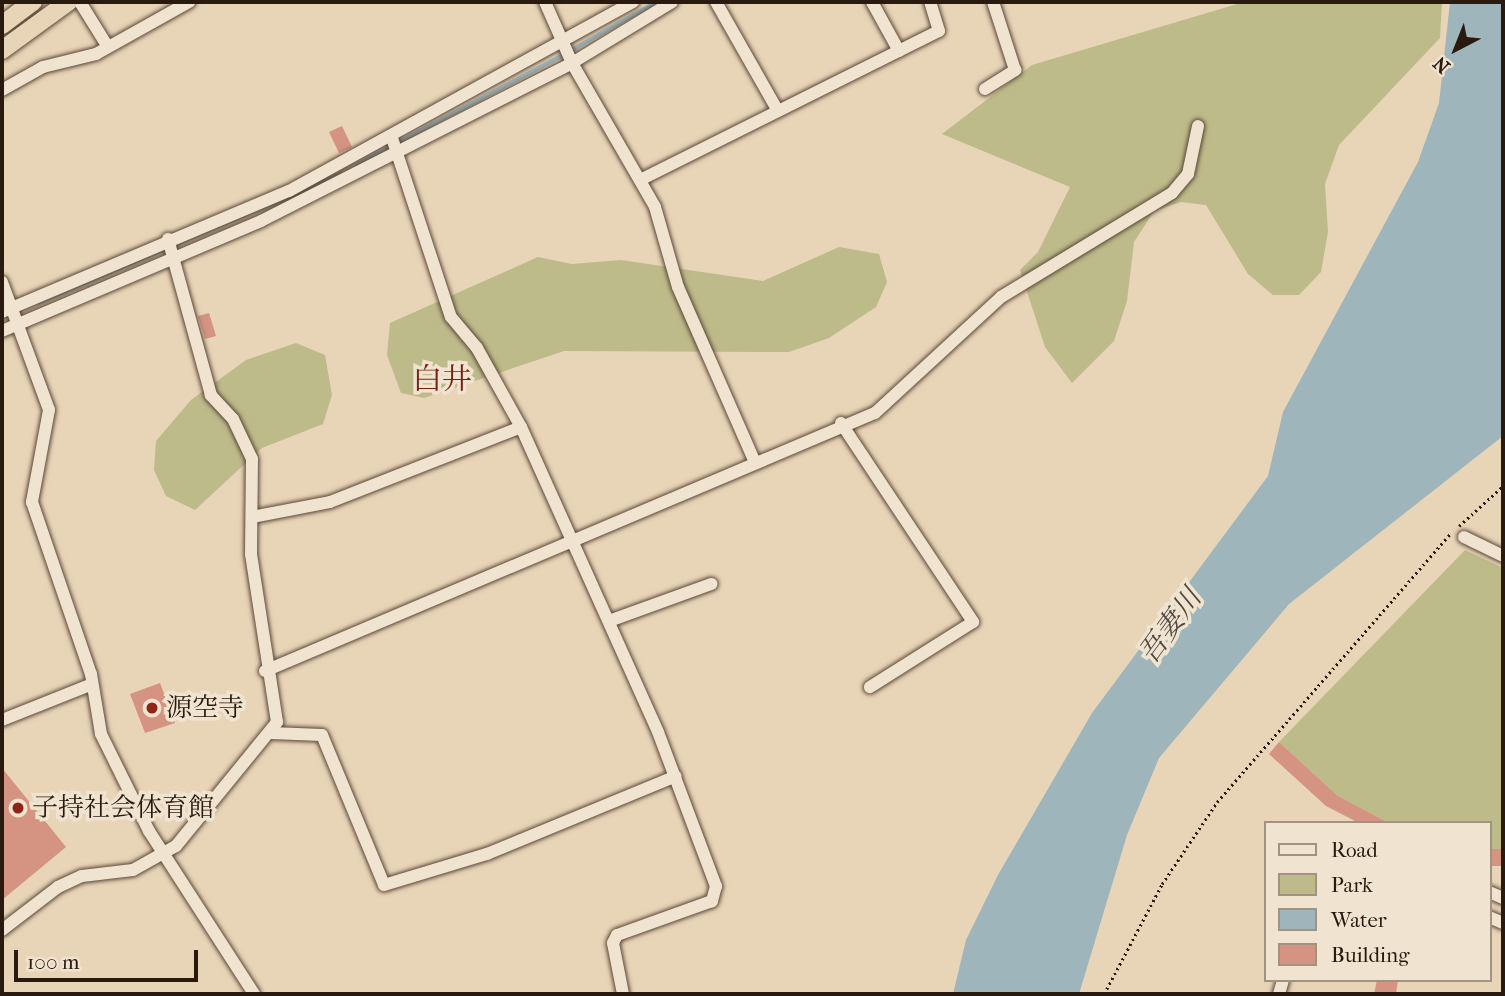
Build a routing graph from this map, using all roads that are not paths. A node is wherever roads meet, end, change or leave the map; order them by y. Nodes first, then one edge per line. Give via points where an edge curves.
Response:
1 (33, 2) edge
2 (68, 2) edge
3 (80, 2) edge
4 (189, 2) edge
5 (545, 2) edge
6 (633, 2) edge
7 (672, 2) edge
8 (716, 2) edge
9 (872, 2) edge
10 (930, 2) edge
11 (993, 2) edge
12 (2, 25) edge
13 (106, 44) junction
14 (2, 50) edge
15 (899, 51) junction
16 (568, 53) junction
17 (985, 89) dead end
18 (2, 90) edge
19 (778, 111) junction
20 (1198, 127) dead end
21 (396, 145) junction
22 (640, 180) junction
23 (171, 249) junction
24 (2, 282) edge
25 (13, 313) edge
26 (2, 331) edge
27 (841, 423) junction
28 (521, 427) junction
29 (755, 462) junction
30 (252, 517) junction
31 (1464, 537) dead end
32 (574, 542) junction
33 (1503, 556) edge
34 (711, 584) dead end
35 (609, 621) junction
36 (265, 671) junction
37 (90, 685) junction
38 (870, 687) dead end
39 (2, 720) edge
40 (271, 733) junction
41 (676, 776) junction
42 (165, 852) junction
43 (2, 930) edge
44 (254, 994) edge
45 (623, 994) edge

1 - 12 highway
2 - 14 highway
3 - 13 street
4 - 13 street
5 - 16 street
6 - 16 street
7 - 16 street
8 - 19 street
9 - 15 street
10 - 15 street via 939,31
11 - 17 street via 1015,70
13 - 18 street via 96,54 43,67
15 - 19 street
16 - 21 street
16 - 21 street
16 - 22 street
19 - 22 street
20 - 27 street via 1188,174 1172,193 1001,297 895,399
21 - 23 street
21 - 23 street
21 - 28 street via 451,317 477,348
22 - 29 street via 663,228 678,287
23 - 25 street
23 - 25 street
23 - 30 street via 211,395 233,419 252,459
24 - 25 street
25 - 26 street
25 - 37 street via 49,410 32,502
27 - 29 street
27 - 38 street via 973,622
28 - 30 street via 330,502
28 - 32 street
29 - 32 street
30 - 36 street
31 - 33 street
32 - 35 street
32 - 36 street
34 - 35 street
35 - 41 street
36 - 40 street via 277,722
37 - 39 street
37 - 42 street via 117,774
40 - 41 street via 322,735 384,885 487,854
40 - 42 street
41 - 45 street via 716,886 712,901 617,935 613,943
42 - 43 street via 133,870 82,876 58,887
42 - 44 street

